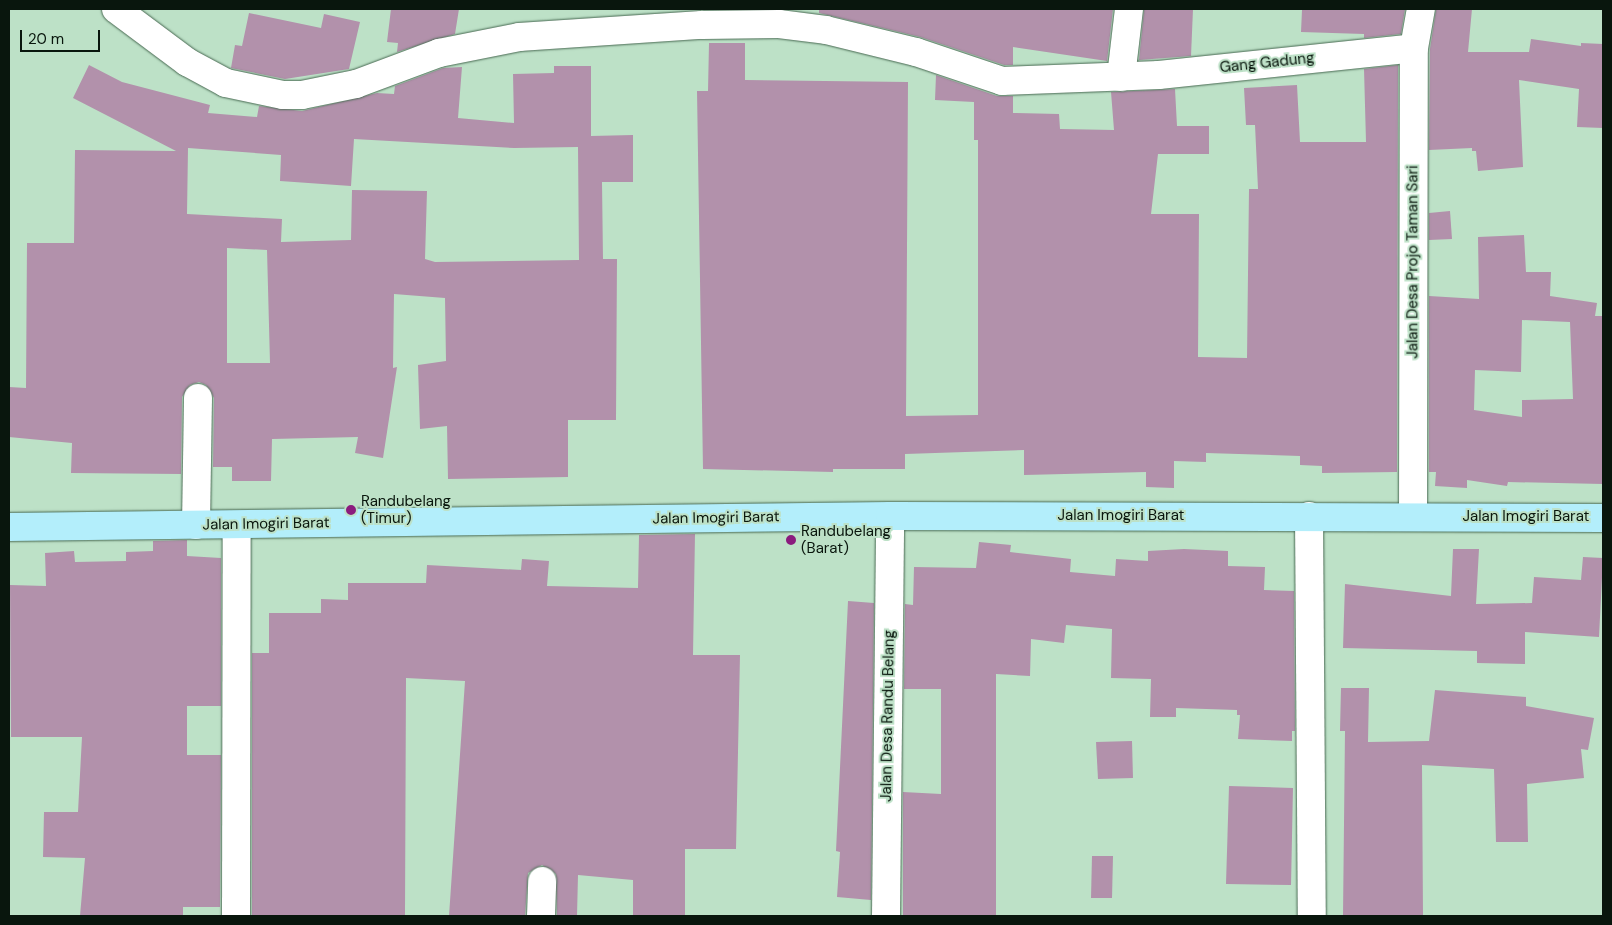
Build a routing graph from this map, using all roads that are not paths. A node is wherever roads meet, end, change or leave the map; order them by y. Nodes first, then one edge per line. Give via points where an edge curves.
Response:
1 (116, 9) edge
2 (1129, 9) edge
3 (1421, 9) edge
4 (1414, 48) junction
5 (1122, 69) junction
6 (198, 398) dead end
7 (890, 516) junction
8 (1310, 516) junction
9 (1413, 516) junction
10 (1603, 518) edge
11 (196, 525) junction
12 (237, 525) junction
13 (9, 527) edge
14 (542, 881) dead end
15 (236, 916) edge
16 (541, 916) edge
17 (886, 916) edge
18 (1312, 916) edge

1 - 5 street, Gang Gadung via 187,62 226,83 283,95 302,95 356,84 439,53 520,37 759,23 826,30 916,52 1002,81
2 - 5 street
3 - 4 street, Jalan Desa Projo Taman Sari
4 - 5 street, Gang Gadung
4 - 9 street, Jalan Desa Projo Taman Sari
6 - 11 street
7 - 8 main road, Jalan Imogiri Barat
7 - 12 main road, Jalan Imogiri Barat
7 - 17 street, Jalan Desa Randu Belang
8 - 9 main road, Jalan Imogiri Barat
8 - 18 street
9 - 10 main road, Jalan Imogiri Barat
11 - 12 main road, Jalan Imogiri Barat
11 - 13 main road, Jalan Imogiri Barat
12 - 15 street
14 - 16 street

